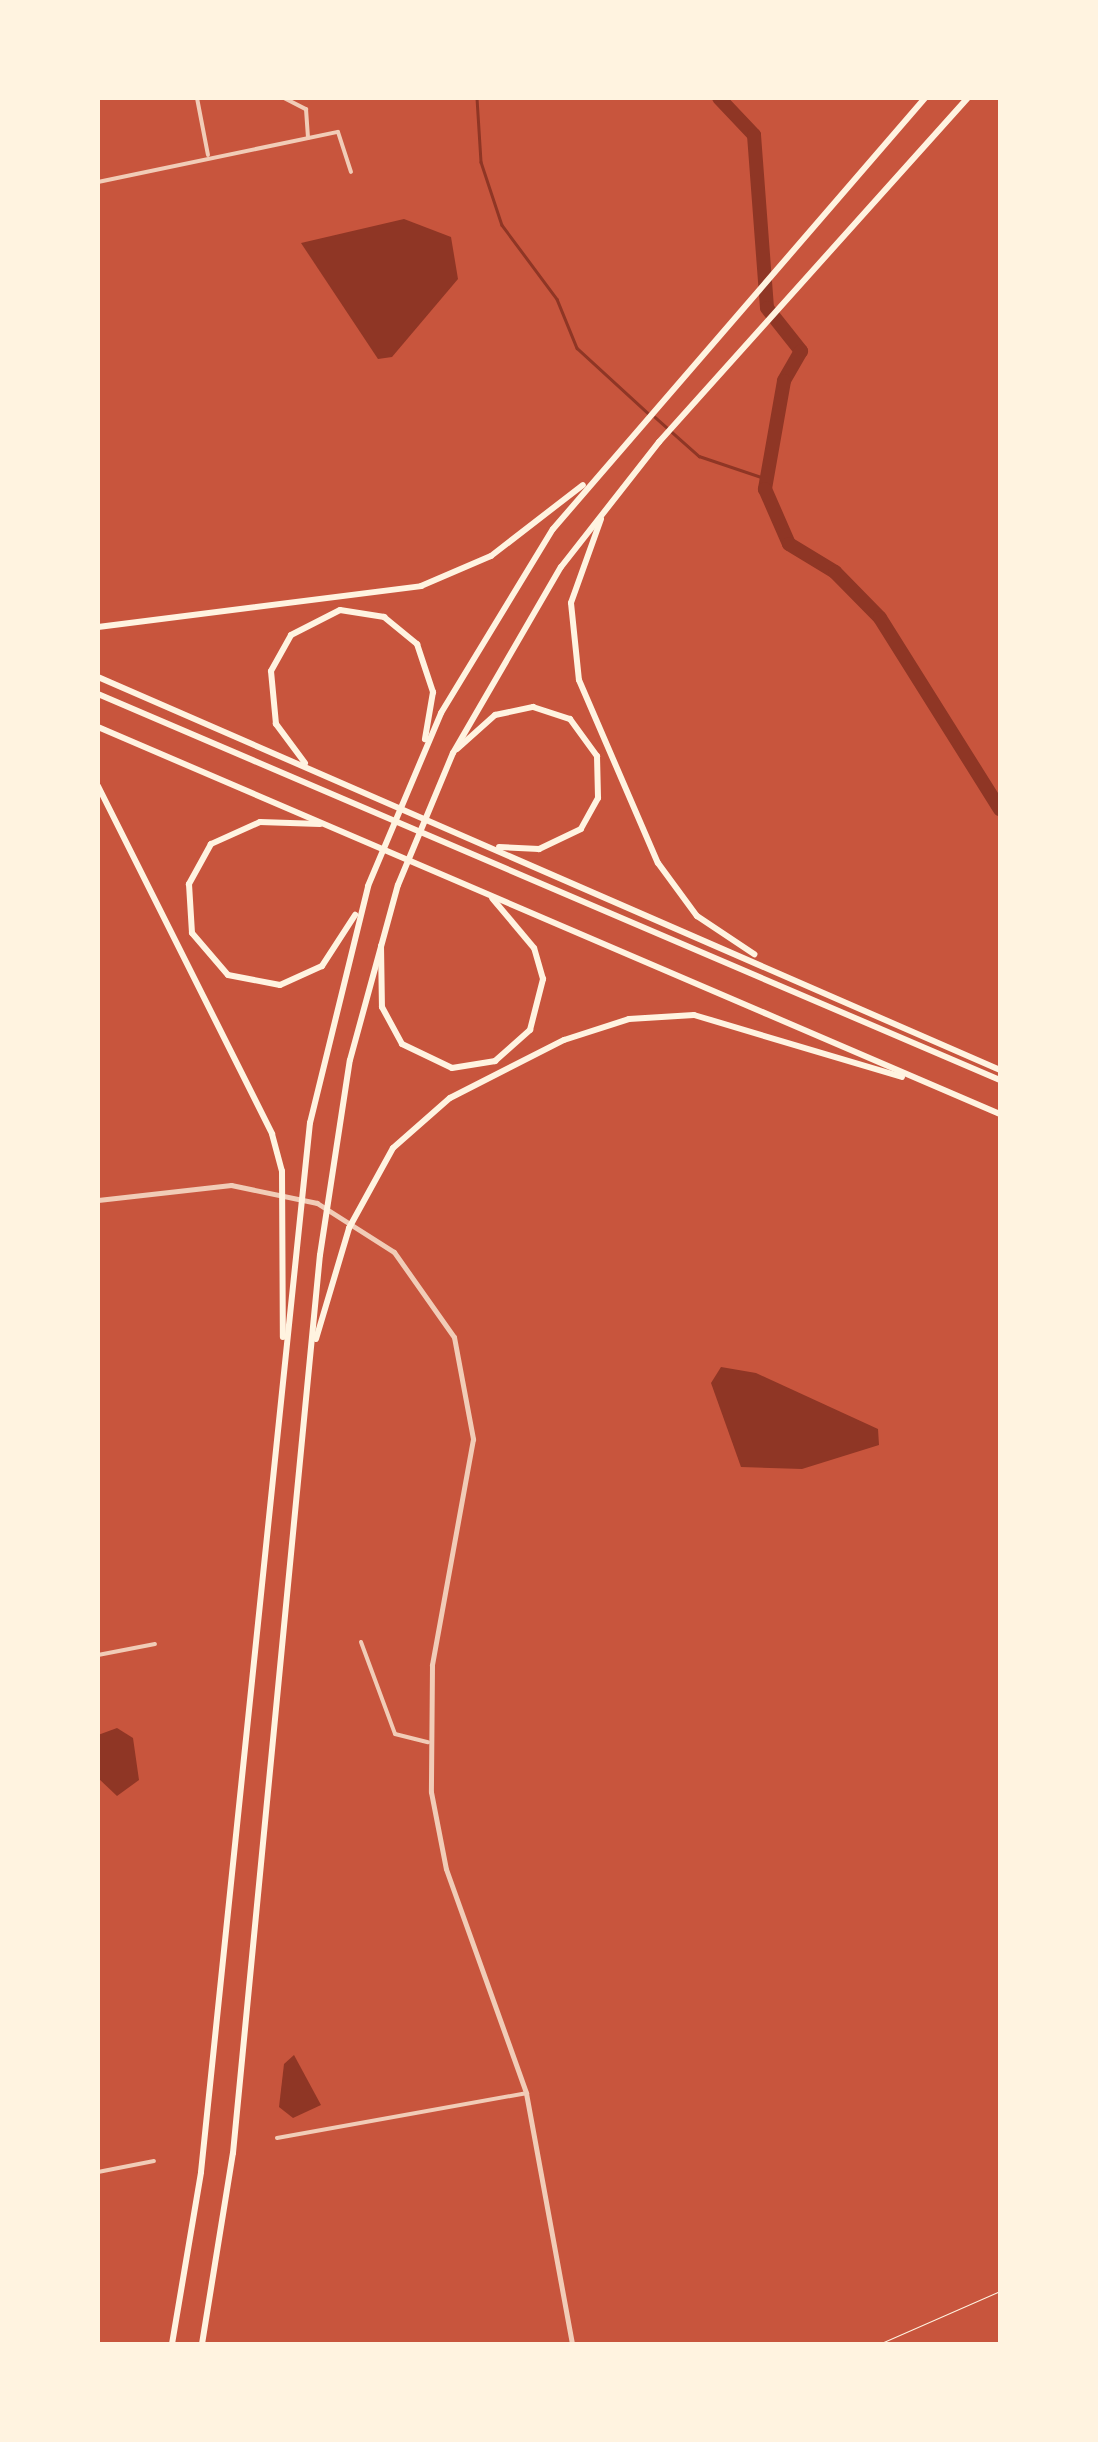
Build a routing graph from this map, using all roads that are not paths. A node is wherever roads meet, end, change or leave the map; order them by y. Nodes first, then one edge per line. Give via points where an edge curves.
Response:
1 (198, 98) edge
2 (284, 98) edge
3 (925, 98) edge
4 (968, 98) edge
5 (308, 138) junction
6 (208, 155) junction
7 (352, 172) dead end
8 (98, 182) edge
9 (592, 478) junction
10 (610, 502) junction
11 (98, 627) edge
12 (98, 678) edge
13 (98, 694) edge
14 (98, 727) edge
15 (422, 752) junction
16 (453, 753) junction
17 (310, 767) junction
18 (98, 786) edge
19 (325, 824) junction
20 (481, 842) junction
21 (368, 886) junction
22 (491, 897) junction
23 (382, 935) junction
24 (794, 976) junction
25 (1000, 1070) edge
26 (1000, 1080) edge
27 (968, 1100) junction
28 (1000, 1114) edge
29 (98, 1200) edge
30 (312, 1355) junction
31 (281, 1391) junction
32 (361, 1642) dead end
33 (156, 1644) dead end
34 (98, 1654) edge
35 (428, 1742) junction
36 (526, 2093) junction
37 (277, 2138) dead end
38 (154, 2161) dead end
39 (98, 2172) edge
40 (172, 2344) edge
41 (202, 2344) edge
42 (572, 2344) edge

1 - 6 street
2 - 5 street via 306,108
3 - 9 highway
4 - 10 highway
5 - 6 street
5 - 7 street via 344,134
6 - 8 street
9 - 11 highway via 509,545 420,586
9 - 15 highway via 518,580
10 - 16 highway via 527,618
10 - 24 highway via 571,603 586,700 648,844 682,900 732,943
12 - 17 highway
13 - 26 highway
14 - 19 highway
15 - 17 highway via 432,692 425,657 396,623 340,610 292,636 271,671 276,724
15 - 21 highway
16 - 20 highway via 489,719 522,707 570,719 598,756 598,798 573,836 525,850
16 - 23 highway
17 - 20 highway
18 - 31 highway via 272,1134 282,1171
19 - 21 highway via 260,822 211,844 187,900 204,954 258,985 308,976 332,955
19 - 22 highway
20 - 24 highway
21 - 31 highway via 316,1081
22 - 23 highway via 534,948 543,996 524,1038 487,1064 438,1065 393,1033 380,992
22 - 27 highway
23 - 30 highway via 337,1134
24 - 25 highway
27 - 28 highway
27 - 30 highway via 723,1019 647,1016 582,1033 450,1098 393,1148 349,1228
29 - 35 street via 264,1188 372,1234 433,1297 471,1402 470,1470 434,1647
30 - 41 highway via 232,2153
31 - 40 highway via 199,2189
32 - 35 street via 395,1734
33 - 34 street
35 - 36 street via 446,1869
36 - 37 street
36 - 42 street
38 - 39 street

